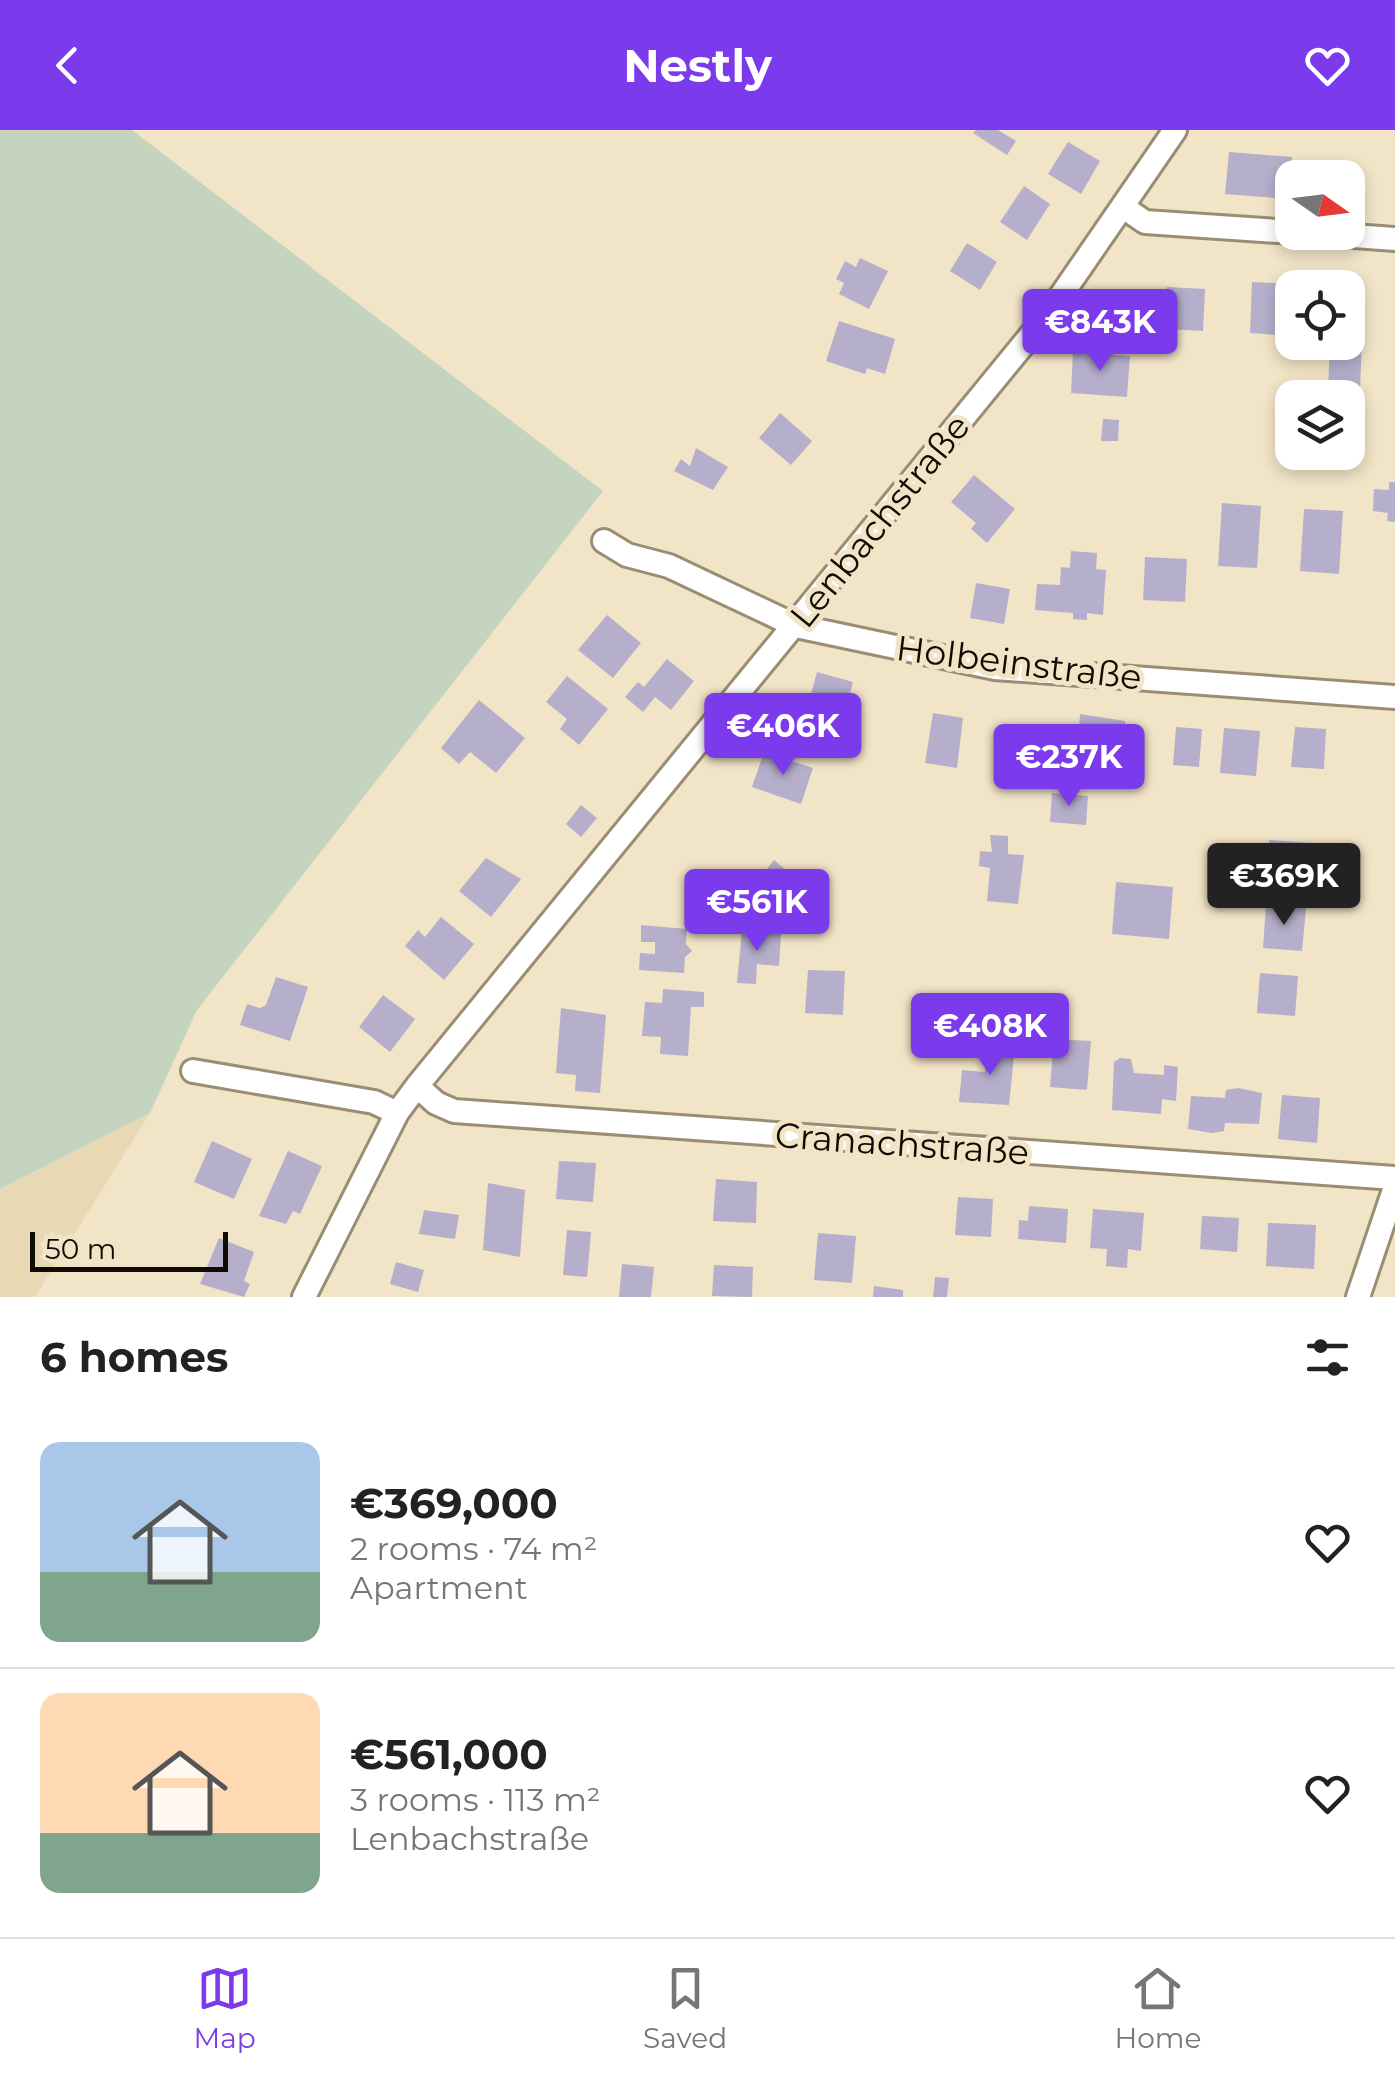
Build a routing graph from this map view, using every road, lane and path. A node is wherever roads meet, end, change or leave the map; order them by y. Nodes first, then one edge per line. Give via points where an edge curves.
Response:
1 (1175, 130) edge
2 (1123, 207) junction
3 (1275, 231) edge
4 (1365, 237) edge
5 (1395, 239) edge
6 (604, 541) dead end
7 (796, 626) junction
8 (1395, 698) edge
9 (193, 1071) dead end
10 (417, 1086) junction
11 (397, 1113) junction
12 (1395, 1178) edge
13 (1395, 1187) edge
14 (304, 1297) edge
15 (1358, 1297) edge

1 - 2 street, Lenbachstraße
2 - 3 street via 1145,222
2 - 7 street, Lenbachstraße via 1049,312
4 - 5 street
6 - 7 street, Holbeinstraße
7 - 8 street, Holbeinstraße via 995,668
7 - 10 street, Lenbachstraße
9 - 11 street via 374,1102
10 - 11 street, Lenbachstraße
10 - 12 street, Cranachstraße via 454,1111
11 - 14 street, Lenbachstraße
13 - 15 street

